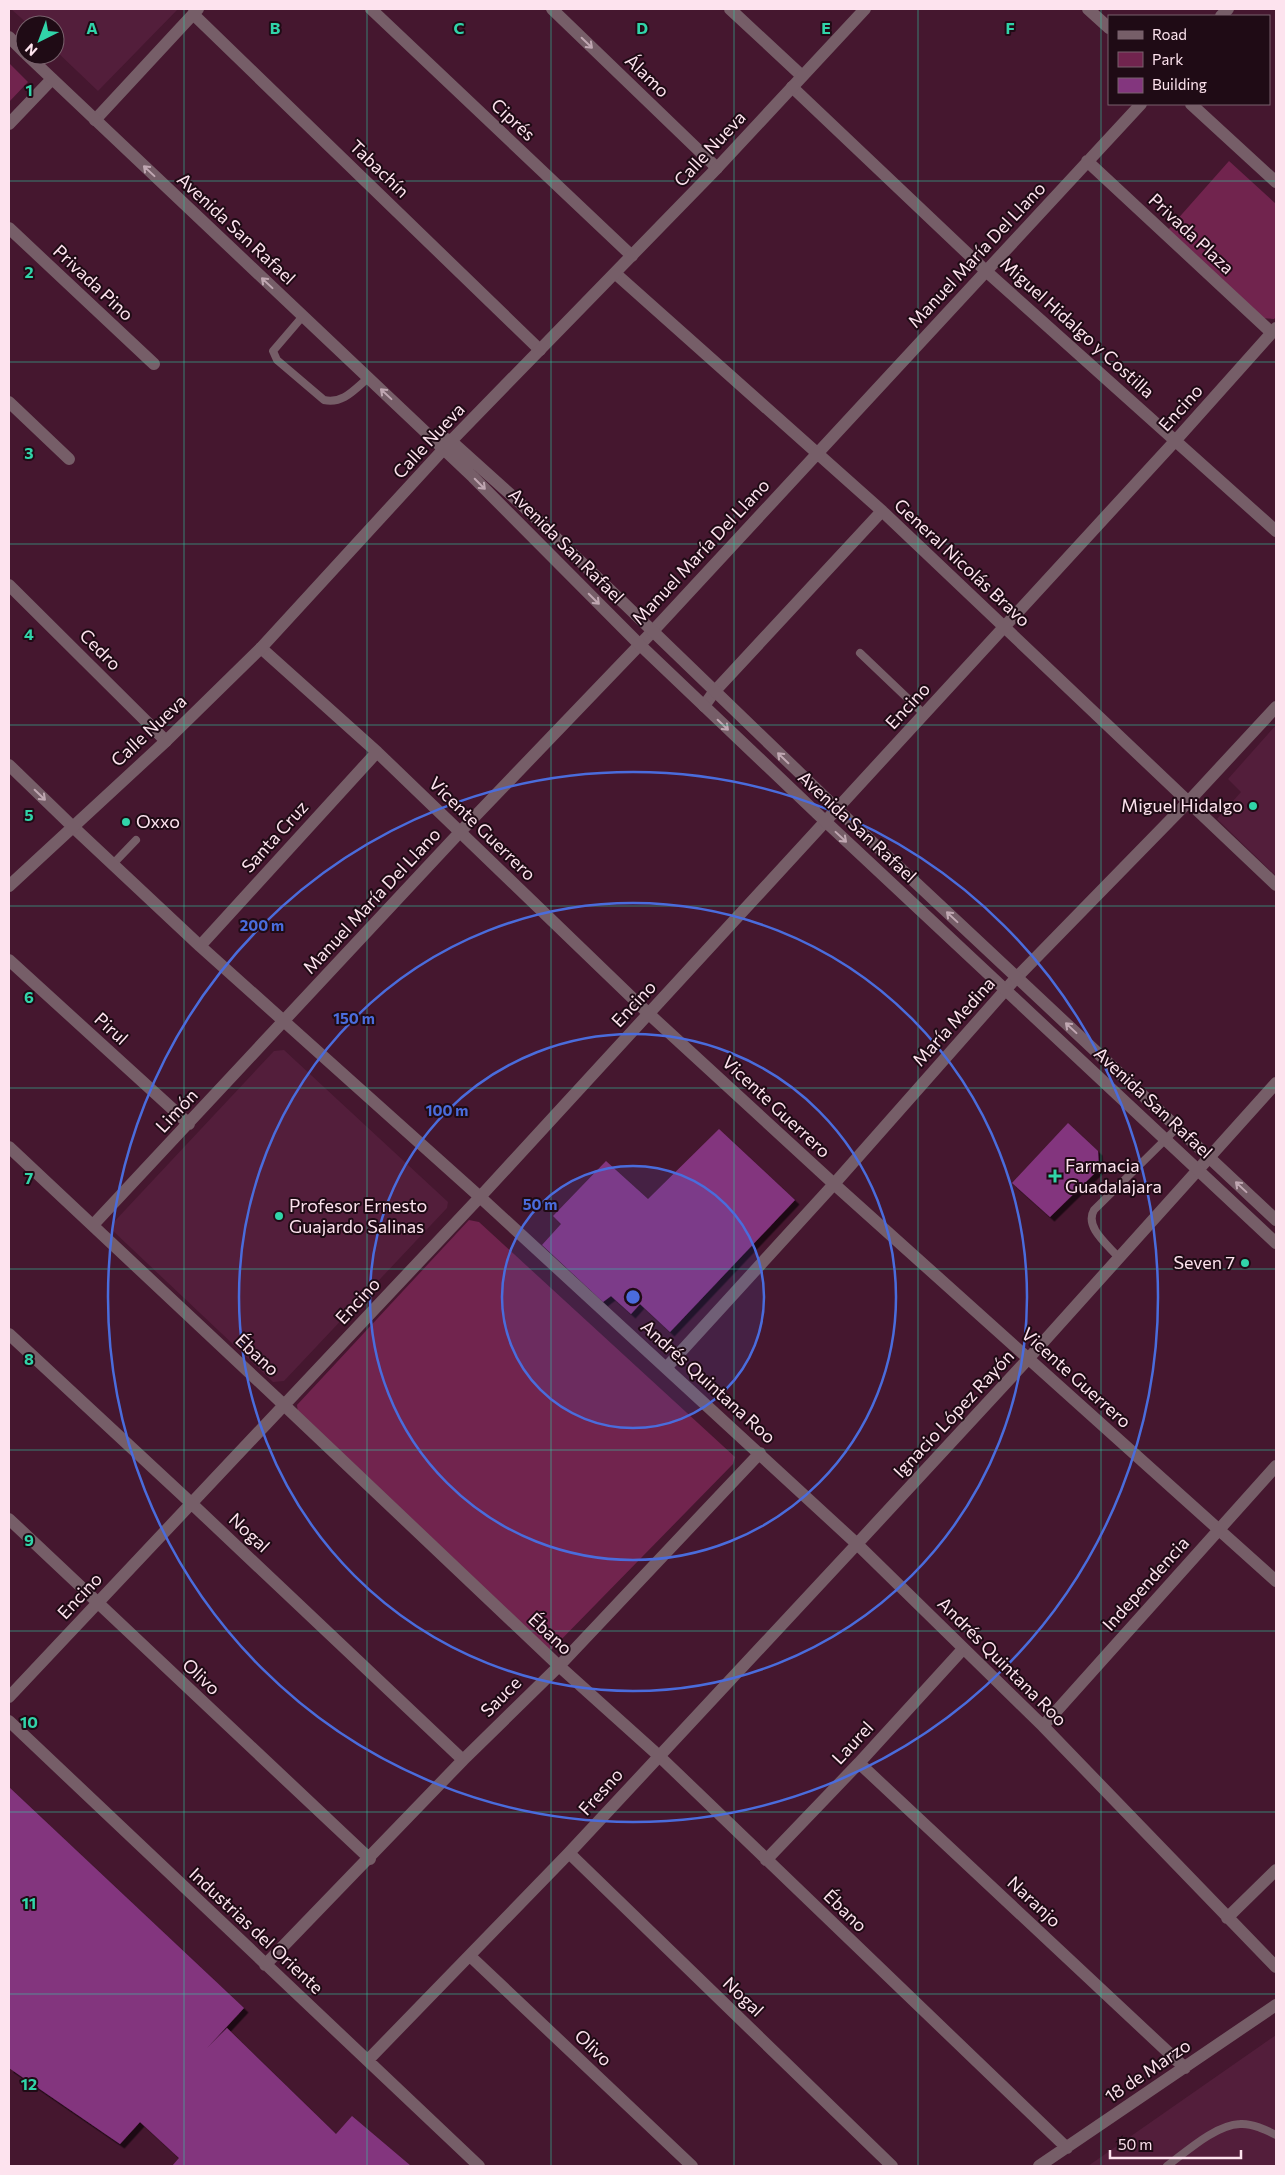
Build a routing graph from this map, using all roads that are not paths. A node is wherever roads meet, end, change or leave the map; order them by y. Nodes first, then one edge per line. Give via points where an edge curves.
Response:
1 (371, 9) edge
2 (552, 9) edge
3 (730, 9) edge
4 (865, 9) edge
5 (1088, 9) edge
6 (195, 11) edge
7 (1108, 27) edge
8 (37, 65) edge
9 (802, 76) junction
10 (52, 79) junction
11 (792, 87) junction
12 (1140, 105) edge
13 (1192, 105) edge
14 (95, 120) junction
15 (9, 124) edge
16 (1087, 161) junction
17 (717, 168) junction
18 (1276, 182) edge
19 (9, 228) edge
20 (632, 256) junction
21 (987, 272) junction
22 (616, 274) junction
23 (303, 316) junction
24 (1274, 330) edge
25 (540, 350) junction
26 (154, 364) dead end
27 (368, 378) junction
28 (9, 402) edge
29 (1176, 440) junction
30 (448, 446) junction
31 (817, 453) junction
32 (68, 459) dead end
33 (882, 511) junction
34 (1276, 531) edge
35 (9, 585) edge
36 (1005, 627) junction
37 (652, 632) junction
38 (640, 644) junction
39 (261, 648) junction
40 (860, 653) dead end
41 (714, 692) junction
42 (704, 706) junction
43 (1276, 707) edge
44 (924, 714) junction
45 (166, 740) junction
46 (377, 752) junction
47 (9, 764) edge
48 (1188, 802) junction
49 (837, 809) junction
50 (826, 822) junction
51 (72, 826) junction
52 (460, 832) junction
53 (136, 840) dead end
54 (112, 865) junction
55 (1276, 885) edge
56 (9, 886) edge
57 (200, 946) junction
58 (9, 960) edge
59 (1016, 978) junction
60 (1006, 990) junction
61 (649, 1014) junction
62 (285, 1022) junction
63 (1276, 1084) edge
64 (189, 1124) junction
65 (1177, 1128) junction
66 (1166, 1140) junction
67 (9, 1146) edge
68 (1209, 1157) junction
69 (1198, 1170) junction
70 (834, 1184) junction
71 (480, 1197) junction
72 (1276, 1220) edge
73 (93, 1225) junction
74 (1276, 1243) edge
75 (1119, 1258) junction
76 (9, 1334) edge
77 (1028, 1359) junction
78 (666, 1368) junction
79 (284, 1404) junction
80 (760, 1453) junction
81 (1276, 1466) edge
82 (191, 1503) junction
83 (9, 1519) edge
84 (1219, 1529) junction
85 (857, 1544) junction
86 (1276, 1581) edge
87 (98, 1604) junction
88 (964, 1648) junction
89 (559, 1666) junction
90 (9, 1697) edge
91 (9, 1721) edge
92 (1043, 1726) junction
93 (658, 1756) junction
94 (463, 1760) junction
95 (859, 1763) junction
96 (569, 1853) junction
97 (370, 1859) junction
98 (766, 1860) junction
99 (1276, 1870) edge
100 (1227, 1918) junction
101 (470, 1956) junction
102 (265, 1965) junction
103 (1276, 1968) edge
104 (1276, 2005) edge
105 (368, 2060) junction
106 (1185, 2068) junction
107 (1276, 2135) edge
108 (1067, 2148) junction
109 (480, 2166) edge
110 (692, 2166) edge
111 (892, 2166) edge
112 (1039, 2166) edge
113 (1166, 2166) edge

1 - 20 street, Ciprés
2 -> 17 street, Álamo
3 - 9 street
4 - 9 street, Calle Nueva
5 - 7 street
6 - 14 street
6 - 25 street, Tabachín
8 - 10 street, Avenida San Rafael
9 - 11 street, Calle Nueva
10 - 14 street, Avenida San Rafael
10 - 15 street
11 - 17 street, Calle Nueva
11 - 21 street, Miguel Hidalgo y Costilla
12 - 16 street, Manuel María Del Llano
13 - 18 street
23 -> 14 street, Avenida San Rafael
16 - 21 street, Manuel María Del Llano
16 - 24 street, Privada Plaza
17 - 20 street, Calle Nueva
19 - 26 street, Privada Pino
20 - 22 street, Calle Nueva
21 - 29 street, Miguel Hidalgo y Costilla
21 - 31 street, Manuel María Del Llano
22 - 25 street, Calle Nueva
22 - 31 street, General Nicolás Bravo
23 - 27 street, Avenida San Rafael
23 - 27 lane via 272,350 278,360 324,400 332,402 342,400
24 - 29 street, Encino
25 - 30 street, Calle Nueva
30 -> 27 street, Avenida San Rafael via 421,428
28 - 32 street
29 - 34 street, Miguel Hidalgo y Costilla
29 - 36 street, Encino
30 - 37 street, Avenida San Rafael via 520,503
30 -> 38 street, Avenida San Rafael
30 - 39 street, Calle Nueva
31 - 33 street, General Nicolás Bravo
31 - 37 street, Manuel María Del Llano
33 - 36 street, General Nicolás Bravo
33 - 41 street
35 - 45 street, Cedro
36 - 44 street, Encino
36 - 48 street, General Nicolás Bravo
37 - 38 street, Manuel María Del Llano
37 - 41 street, Avenida San Rafael
38 - 42 street, Avenida San Rafael
38 - 52 street, Manuel María Del Llano
39 - 45 street, Calle Nueva
39 - 46 street, Vicente Guerrero
40 - 44 lane
41 - 42 street
49 -> 41 street, Avenida San Rafael
42 -> 50 street, Avenida San Rafael
43 - 48 street, María Medina
44 - 49 street, Encino
45 - 51 street, Calle Nueva
46 - 52 street, Vicente Guerrero
46 - 57 street, Santa Cruz
47 -> 51 street, Andrés Quintana Roo
48 - 55 street, General Nicolás Bravo
48 - 59 street, María Medina
49 - 50 street, Encino
59 -> 49 street, Avenida San Rafael
50 -> 60 street, Avenida San Rafael
50 - 61 street, Encino
51 - 54 street, Andrés Quintana Roo
51 - 56 street, Calle Nueva
52 - 61 street, Vicente Guerrero
52 - 62 street, Manuel María Del Llano
53 - 54 lane
54 - 57 street, Andrés Quintana Roo
57 - 62 street, Andrés Quintana Roo
58 - 64 street, Pirul
59 - 60 street, María Medina
65 -> 59 street, Avenida San Rafael
60 - 66 street, Avenida San Rafael
60 - 70 street, María Medina
61 - 70 street, Vicente Guerrero
61 - 71 street, Encino
62 - 64 street, Limón
62 - 71 street, Andrés Quintana Roo
63 - 68 street, Ignacio López Rayón
64 - 73 street, Limón
65 - 66 lane
65 - 68 street, Avenida San Rafael
66 - 69 street, Avenida San Rafael
66 - 75 lane via 1091,1216 1093,1228
67 - 73 street, Ébano
68 - 69 street, Ignacio López Rayón
72 -> 68 street, Avenida San Rafael
69 - 74 street, Avenida San Rafael
69 - 75 street, Ignacio López Rayón
70 - 77 street, Vicente Guerrero
70 - 78 street, María Medina
71 - 78 street, Andrés Quintana Roo
71 - 79 street, Encino
73 - 79 street, Ébano
75 - 77 street, Ignacio López Rayón
76 - 82 street, Nogal
77 - 84 street, Vicente Guerrero
77 - 85 street, Ignacio López Rayón
78 - 80 street, Andrés Quintana Roo
79 - 82 street, Encino
79 - 89 street, Ébano
80 - 85 street, Andrés Quintana Roo
80 - 89 street, Sauce
81 - 84 street, Independencia
82 - 87 street, Encino
82 - 94 street, Nogal
83 - 87 street, Olivo
84 - 86 street, Vicente Guerrero
84 - 92 street, Independencia
85 - 88 street, Andrés Quintana Roo
85 - 93 street, Fresno
87 - 90 street, Encino
87 - 97 street, Olivo
88 - 92 street, Andrés Quintana Roo
88 - 95 street, Laurel
89 - 93 street, Ébano
89 - 94 street, Sauce
91 - 102 street, Industrias del Oriente
92 - 100 street, Andrés Quintana Roo
93 - 96 street, Fresno
93 - 98 street, Ébano
94 - 97 street, Sauce
95 - 98 street, Laurel
95 - 106 street, Naranjo
96 - 101 street, Fresno
96 - 111 street, Nogal
97 - 102 street, Sauce
98 - 108 street, Ébano
99 - 100 street
100 - 103 street, Andrés Quintana Roo
101 - 105 street, Fresno
101 - 110 street, Olivo
102 - 105 street, Industrias del Oriente
104 - 106 street, 18 de Marzo
105 - 109 street, Industrias del Oriente
106 - 108 street, 18 de Marzo
107 - 113 lane via 1240,2124 1213,2132
108 - 112 street, 18 de Marzo

